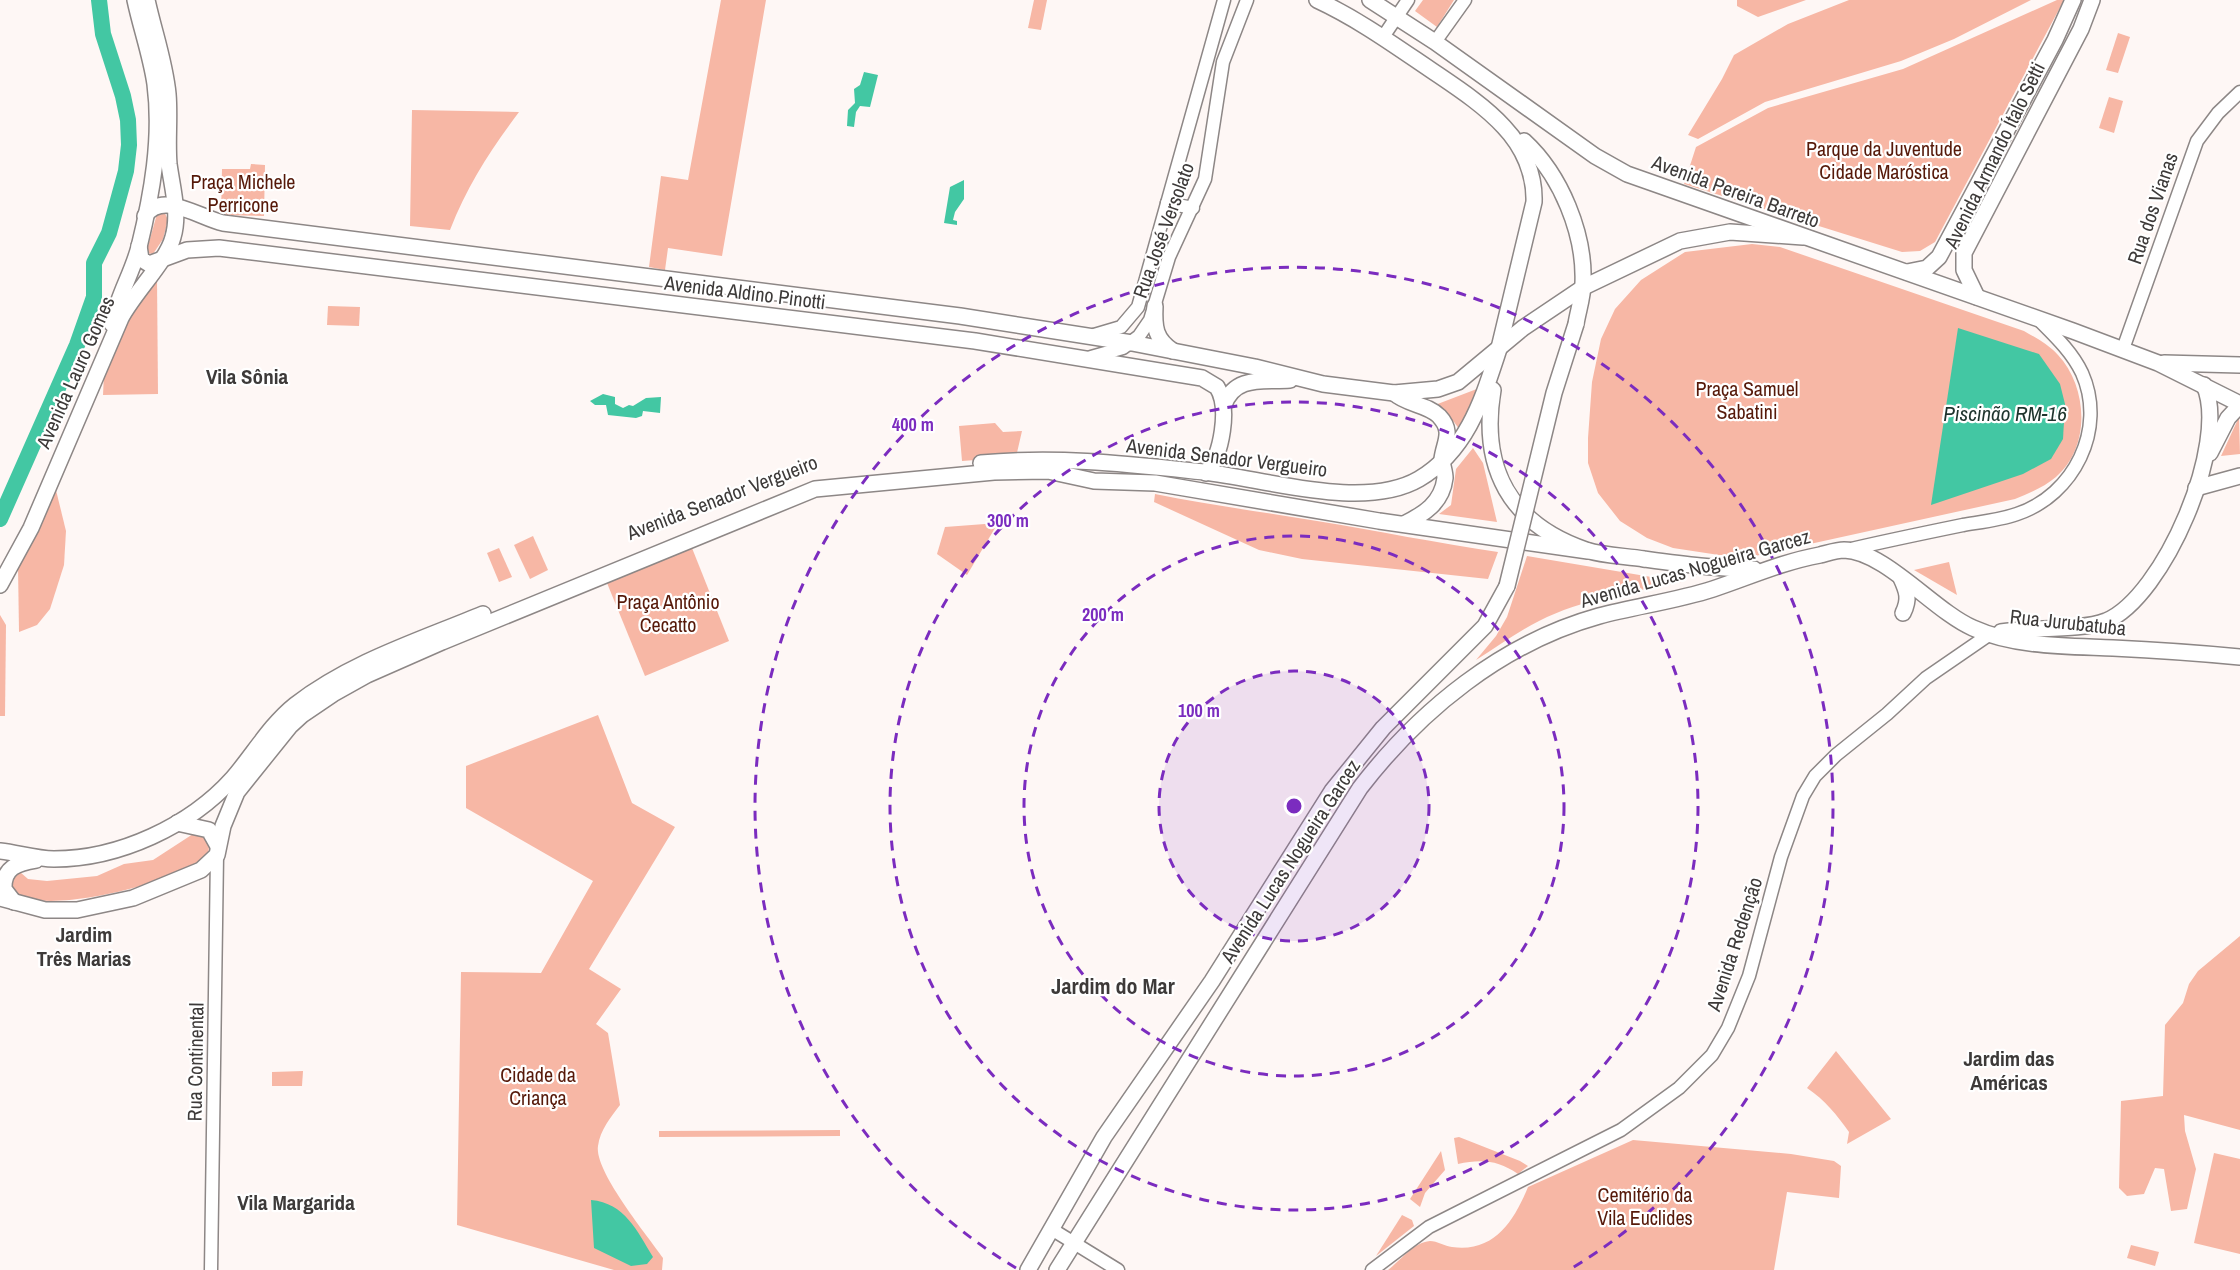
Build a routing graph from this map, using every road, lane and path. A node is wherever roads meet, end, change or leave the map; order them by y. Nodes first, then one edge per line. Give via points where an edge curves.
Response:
1 (135, 0) edge
2 (147, 0) edge
3 (1224, 0) edge
4 (1247, 0) edge
5 (1317, 0) edge
6 (1370, 0) edge
7 (1408, 0) edge
8 (1465, 0) edge
9 (2073, 0) edge
10 (2092, 0) edge
11 (1397, 16) junction
12 (1383, 37) junction
13 (1435, 42) junction
14 (2040, 68) junction
15 (2240, 92) edge
16 (1194, 102) junction
17 (2034, 119) junction
18 (2010, 123) junction
19 (1505, 127) junction
20 (1210, 151) junction
21 (2004, 175) junction
22 (171, 179) junction
23 (1172, 204) junction
24 (174, 206) junction
25 (1192, 208) junction
26 (145, 216) junction
27 (213, 221) junction
28 (296, 232) junction
29 (1803, 237) junction
30 (139, 246) junction
31 (291, 256) junction
32 (159, 262) junction
33 (1905, 273) junction
34 (1584, 287) junction
35 (1977, 297) junction
36 (1155, 306) junction
37 (2037, 318) junction
38 (1089, 336) junction
39 (1132, 343) junction
40 (1500, 346) junction
41 (107, 347) junction
42 (2123, 350) junction
43 (1173, 351) junction
44 (1078, 358) junction
45 (2158, 363) junction
46 (2240, 365) edge
47 (1302, 380) junction
48 (2204, 385) junction
49 (1394, 393) junction
50 (2240, 404) edge
51 (1224, 405) junction
52 (1220, 445) junction
53 (1442, 460) junction
54 (2203, 466) junction
55 (1430, 471) junction
56 (1206, 473) junction
57 (1232, 476) junction
58 (2240, 476) edge
59 (2196, 488) junction
60 (1442, 489) junction
61 (1249, 500) junction
62 (1404, 524) junction
63 (1845, 550) junction
64 (1588, 551) junction
65 (1763, 569) junction
66 (1901, 578) junction
67 (0, 585) edge
68 (1902, 613) dead end
69 (1990, 634) junction
70 (2240, 657) edge
71 (177, 823) junction
72 (218, 850) junction
73 (0, 851) edge
74 (46, 859) junction
75 (193, 874) junction
76 (218, 898) junction
77 (7, 900) edge
78 (1053, 1230) junction
79 (1074, 1243) junction
80 (211, 1270) edge
81 (1028, 1270) edge
82 (1057, 1270) edge
83 (1118, 1270) edge
84 (1372, 1270) edge

1 - 26 main road, Avenida Lauro Gomes via 152,70 157,116 154,169
2 - 22 main road, Avenida Lauro Gomes via 168,94
3 - 16 street, Rua José Versolato
4 - 20 street, Rua José Versolato via 1223,62
5 - 12 main road
6 - 11 main road, Avenida Pereira Barreto
7 - 11 street
8 - 13 street
9 - 14 main road
10 - 17 main road, Avenida Armando Ítalo Setti
11 - 12 street
11 - 13 main road, Avenida Pereira Barreto
12 - 19 main road
13 - 29 main road, Avenida Pereira Barreto via 1609,165
14 - 17 main road via 2042,78 2025,112
14 - 18 main road
15 - 42 street, Rua dos Vianas via 2199,137
16 - 20 street via 1207,106
16 - 23 street, Rua José Versolato
17 - 21 main road, Avenida Armando Ítalo Setti
18 - 21 main road via 2020,127 2003,163
18 - 33 main road via 1939,257 1927,267
19 - 34 main road via 1530,147 1569,209 1580,248
19 - 40 main road via 1526,158 1535,188
20 - 25 street, Rua José Versolato via 1205,179
21 - 35 main road, Avenida Armando Ítalo Setti via 1963,256 1964,270
22 - 24 main road, Avenida Lauro Gomes
22 - 27 main road
23 - 25 street
23 - 38 street, Rua José Versolato via 1135,312 1121,327
24 - 26 main road via 159,205
24 - 27 main road, Avenida Aldino Pinotti
24 - 32 main road, Avenida Lauro Gomes via 173,237
25 - 36 street, Rua José Versolato via 1169,257
26 - 30 main road, Avenida Lauro Gomes
27 - 28 main road, Avenida Aldino Pinotti
28 - 31 main road
28 - 38 main road, Avenida Aldino Pinotti via 777,292
29 - 33 main road, Avenida Pereira Barreto
29 - 34 main road via 1746,232 1694,238 1666,247
30 - 32 main road via 142,260 149,264
30 - 41 main road, Avenida Lauro Gomes via 116,304
31 - 32 main road, Avenida Aldino Pinotti via 202,247
31 - 44 main road, Avenida Aldino Pinotti via 975,341
32 - 41 main road, Avenida Lauro Gomes via 128,303
33 - 35 main road, Avenida Pereira Barreto
34 - 40 main road
34 - 78 main road, Avenida Lucas Nogueira Garcez, bridge via 1507,586 1485,626 1411,698 1341,778 1212,981 1104,1137
35 - 37 main road, Avenida Pereira Barreto
36 - 39 street, Rua José Versolato via 1145,328
36 - 43 main road via 1158,337
37 - 42 main road, Avenida Pereira Barreto
37 - 63 street, Avenida Lucas Nogueira Garcez via 2067,350 2081,372 2089,398 2091,425 2085,451 2069,477 2042,501 2017,514
38 - 39 main road, Avenida Aldino Pinotti
39 - 43 main road, Avenida Aldino Pinotti
39 - 44 street via 1107,354
40 - 49 main road, Avenida Aldino Pinotti via 1458,382 1438,389
40 - 53 main road, Avenida Senador Vergueiro via 1472,423
40 - 64 main road via 1489,425 1500,478 1516,506 1536,525
41 - 67 main road, Avenida Lauro Gomes via 31,528
42 - 45 main road, Avenida Pereira Barreto
43 - 47 main road, Avenida Aldino Pinotti
44 - 51 main road, Avenida Aldino Pinotti via 1208,380 1217,387
45 - 46 main road
45 - 48 main road
47 - 49 main road, Avenida Aldino Pinotti
47 - 51 main road, Avenida Aldino Pinotti via 1246,382 1234,388
48 - 50 main road
48 - 54 main road via 2211,418
49 - 53 main road via 1441,418 1449,438
50 - 54 main road via 2225,423
51 - 52 main road
52 - 56 main road
52 - 57 main road
53 - 55 main road, Avenida Senador Vergueiro
53 - 60 main road
54 - 59 main road
55 - 57 main road, Avenida Senador Vergueiro via 1398,489 1367,494
55 - 60 main road via 1438,477
56 - 57 main road, Avenida Senador Vergueiro
56 - 71 main road, Avenida Senador Vergueiro via 1079,460 1028,459 842,475 813,482 350,669 286,713 211,800
57 - 61 main road
58 - 59 main road
59 - 69 main road via 2162,563 2124,610 2094,624
60 - 62 main road via 1429,510
61 - 62 main road, Avenida Senador Vergueiro
61 - 72 main road, Avenida Senador Vergueiro via 1155,483 1094,481 1048,471 994,472 815,489 367,675 302,715 281,736 237,792
62 - 64 main road, Avenida Senador Vergueiro
63 - 65 main road, Avenida Lucas Nogueira Garcez
63 - 66 main road, Rua Jurubatuba via 1879,561
64 - 65 main road via 1705,568
65 - 79 main road, Avenida Lucas Nogueira Garcez via 1713,589 1598,616 1565,628 1480,673 1418,723 1374,771 1331,832
66 - 68 main road via 1907,594
66 - 69 main road, Rua Jurubatuba via 1936,606
69 - 70 main road, Rua Jurubatuba via 2038,644
69 - 84 street, Avenida Redenção via 1926,678 1815,776 1803,796 1781,857 1749,976 1728,1028 1712,1055 1679,1088 1621,1130 1429,1227
71 - 72 main road via 209,830
71 - 74 main road, Avenida Senador Vergueiro via 111,850
72 - 75 main road via 209,866
72 - 76 street, Rua Continental
73 - 74 main road, Avenida Senador Vergueiro
74 - 77 main road via 20,863 9,870 4,878
75 - 76 street via 207,880
75 - 77 main road via 133,898 77,910 45,910
76 - 80 street, Rua Continental
78 - 79 street
78 - 81 main road, Avenida Lucas Nogueira Garcez
79 - 82 main road, Avenida Lucas Nogueira Garcez
79 - 83 street

